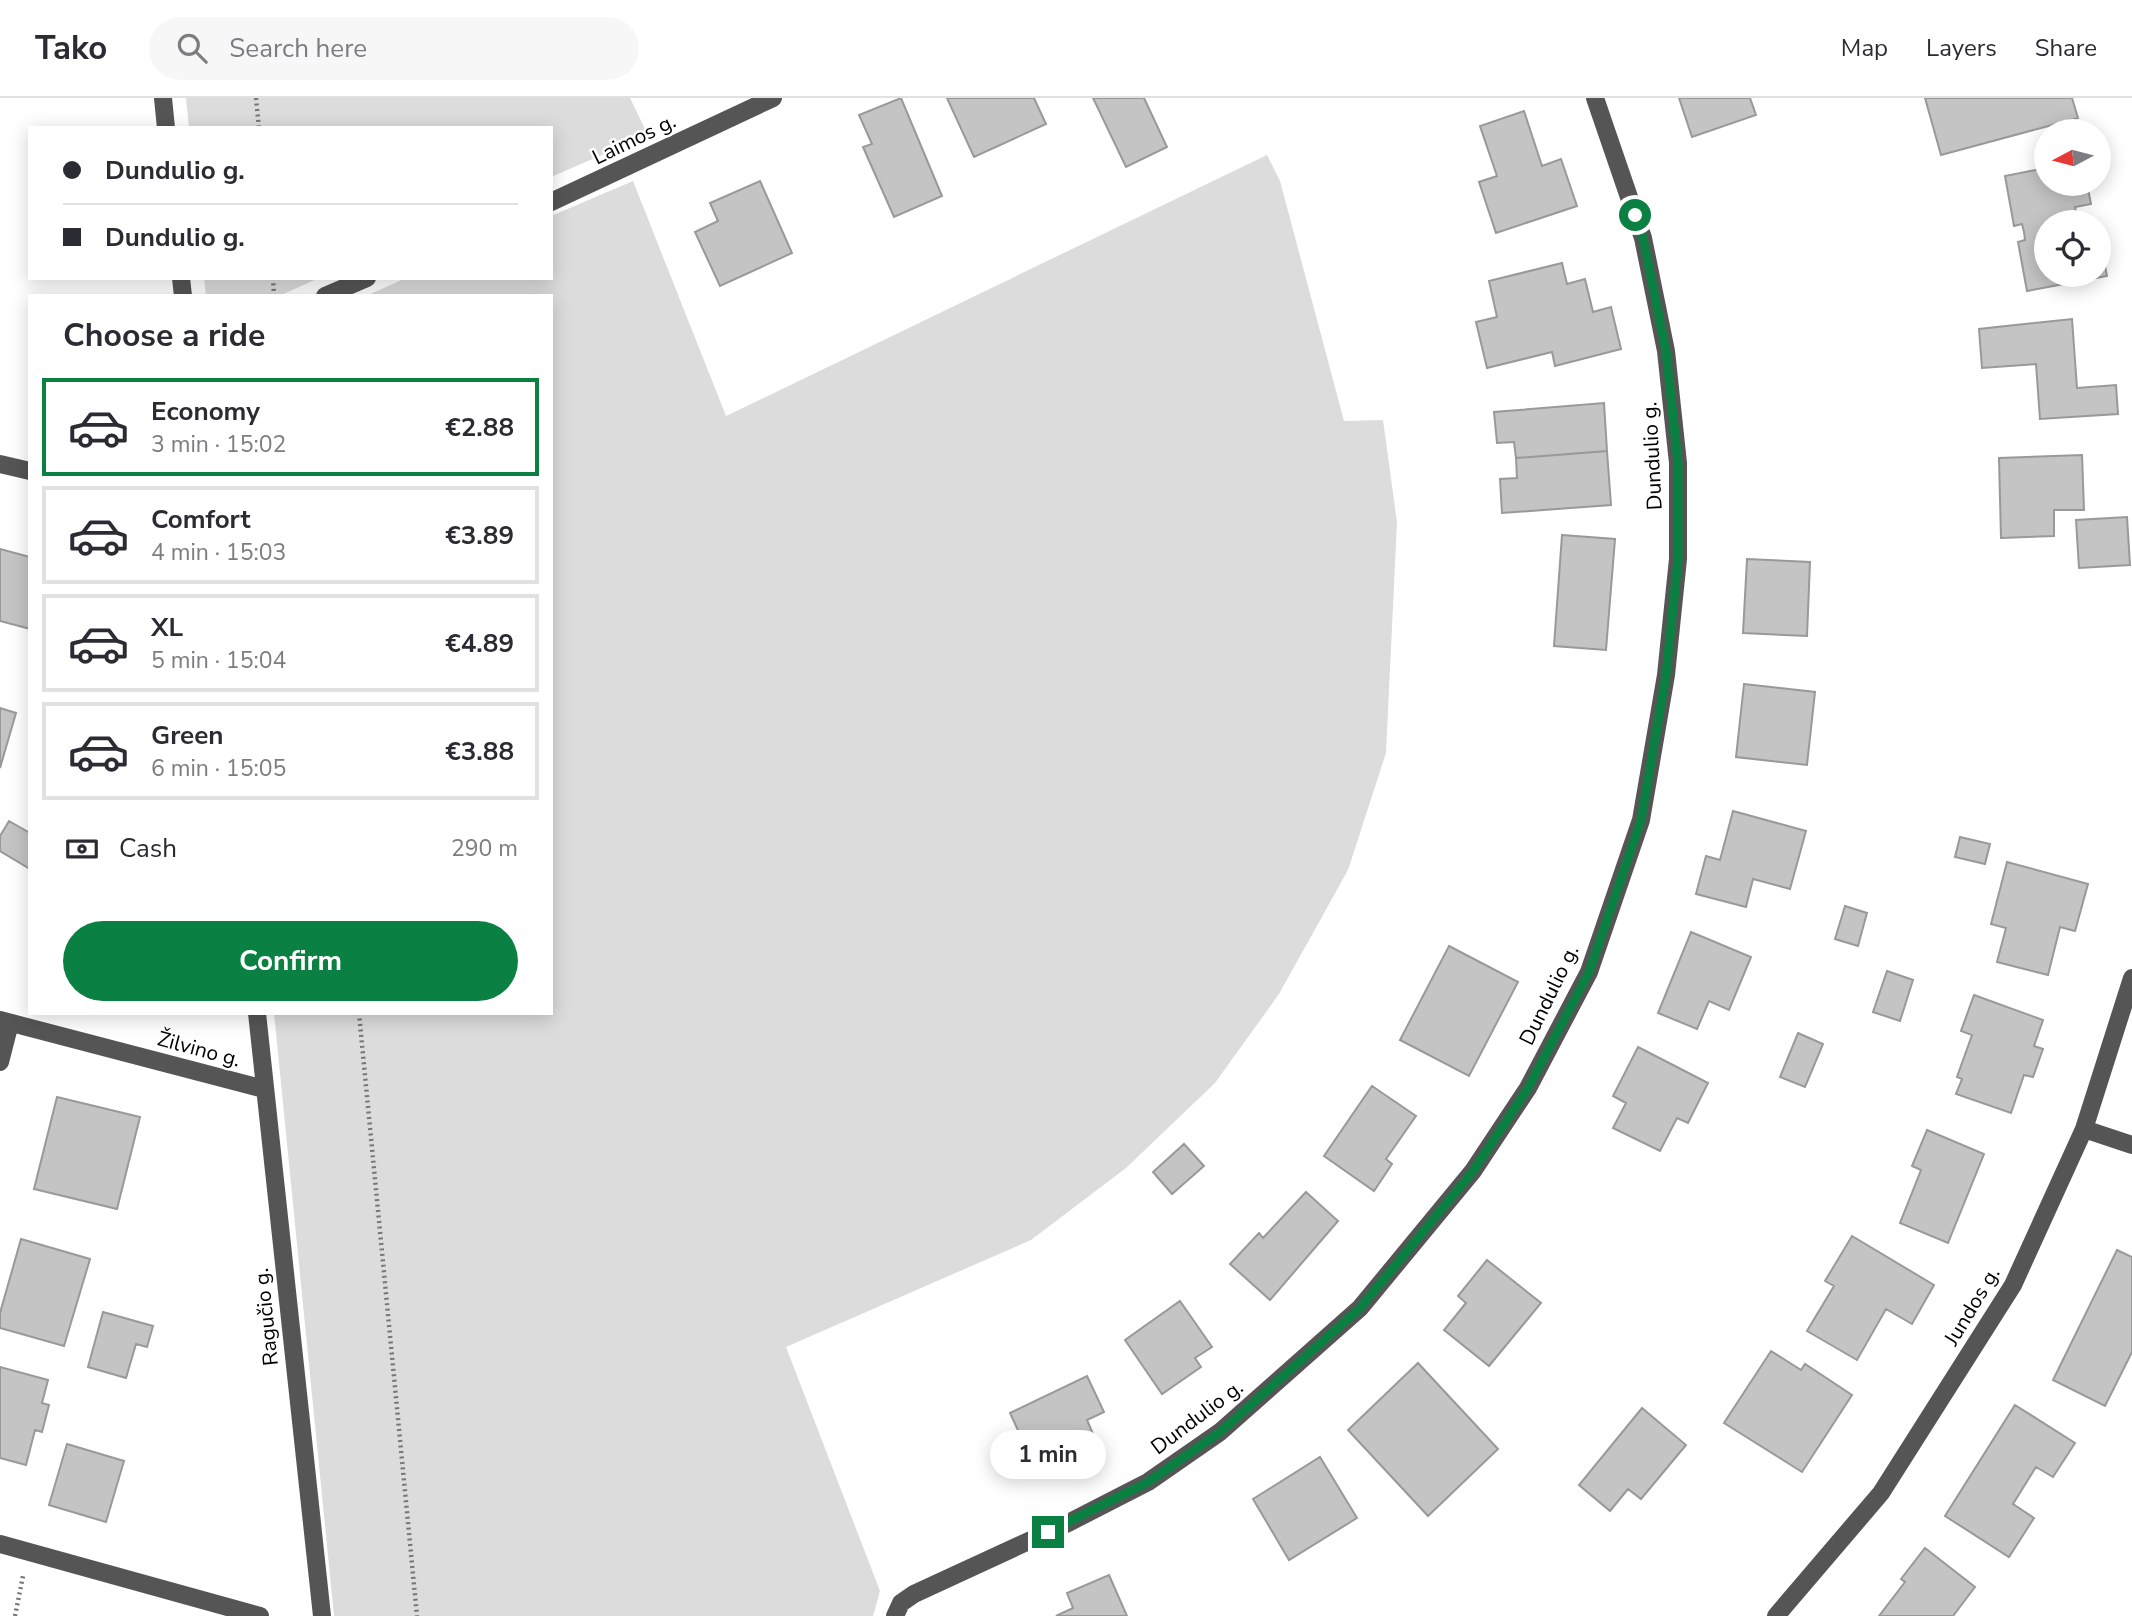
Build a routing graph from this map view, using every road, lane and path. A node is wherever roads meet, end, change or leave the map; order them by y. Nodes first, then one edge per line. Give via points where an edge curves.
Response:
1 (163, 98) edge
2 (256, 98) edge
3 (773, 98) edge
4 (1595, 98) edge
5 (166, 126) edge
6 (259, 126) edge
7 (553, 201) edge
8 (362, 280) edge
9 (330, 294) edge
10 (0, 464) edge
11 (28, 471) edge
12 (2132, 978) edge
13 (257, 1015) edge
14 (359, 1015) edge
15 (5, 1021) edge
16 (0, 1062) edge
17 (264, 1089) junction
18 (2084, 1129) junction
19 (2132, 1144) edge
20 (0, 1544) edge
21 (27, 1551) junction
22 (15, 1616) edge
23 (260, 1616) edge
24 (322, 1616) edge
25 (417, 1616) edge
26 (895, 1616) edge
27 (1776, 1616) edge

1 - 5 street
2 - 6 path
3 - 7 street, Laimos g.
4 - 26 street, Dundulio g. via 1643,238 1666,351 1678,463 1678,559 1666,675 1641,820 1589,972 1528,1088 1473,1171 1350,1318 1220,1432 1148,1482 914,1594 901,1603
8 - 9 street
10 - 11 street
12 - 18 street, Jundos g.
13 - 17 street, Ragučio g.
14 - 25 path
15 - 16 street
15 - 17 street, Žilvino g.
17 - 24 street, Ragučio g.
18 - 19 street
18 - 27 street, Jundos g. via 2013,1285 1881,1493
20 - 21 street
21 - 22 path
21 - 23 street

